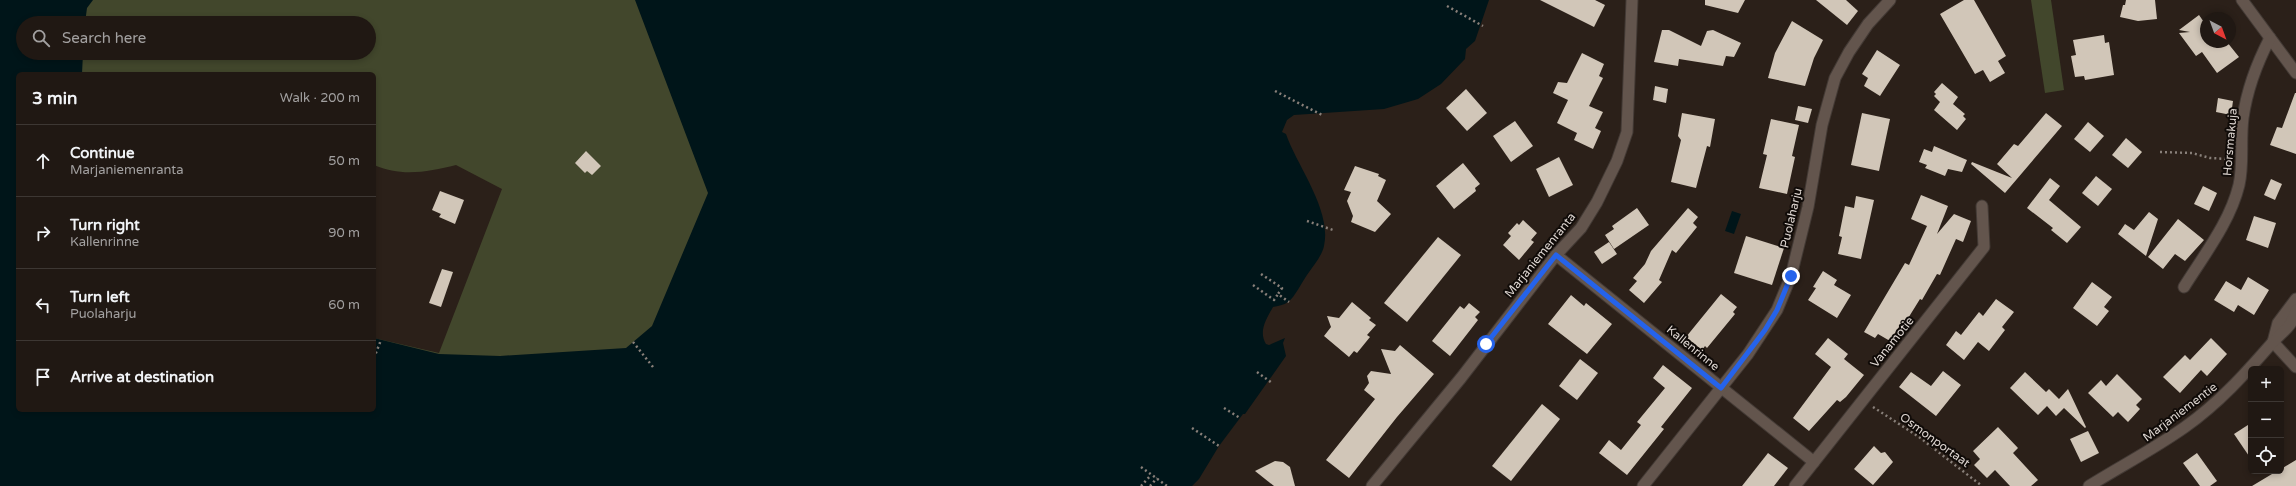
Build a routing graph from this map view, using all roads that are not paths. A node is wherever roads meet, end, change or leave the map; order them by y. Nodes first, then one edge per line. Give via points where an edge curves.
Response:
1 (1632, 0) edge
2 (1890, 0) edge
3 (2242, 0) edge
4 (2270, 38) junction
5 (2296, 73) edge
6 (1982, 206) dead end
7 (1556, 255) junction
8 (2184, 287) dead end
9 (2296, 299) edge
10 (2296, 310) edge
11 (2273, 342) junction
12 (2296, 367) edge
13 (1721, 388) junction
14 (1814, 462) junction
15 (1372, 486) edge
16 (1643, 486) edge
17 (1795, 486) edge
18 (2089, 486) edge

1 - 7 street, Marjaniemenranta via 1627,132 1617,161 1597,202 1581,228
2 - 13 street, Puolaharju via 1868,24 1835,78 1822,125 1808,207 1791,276 1777,310 1748,354
3 - 4 street
4 - 5 street
4 - 8 street, Horsmakuja via 2257,65 2247,98 2243,119 2243,160 2239,186 2227,215
6 - 14 street, Vanamotie via 1984,247
7 - 13 street, Kallenrinne
7 - 15 street, Marjaniemenranta
9 - 11 street, Marjaniementie via 2278,322
10 - 11 street, Marjaniementie via 2289,328
11 - 12 street
11 - 18 street, Marjaniementie via 2243,378 2185,427
13 - 14 street, Kallenrinne
13 - 16 street, Puolaharju
14 - 17 street, Vanamotie

